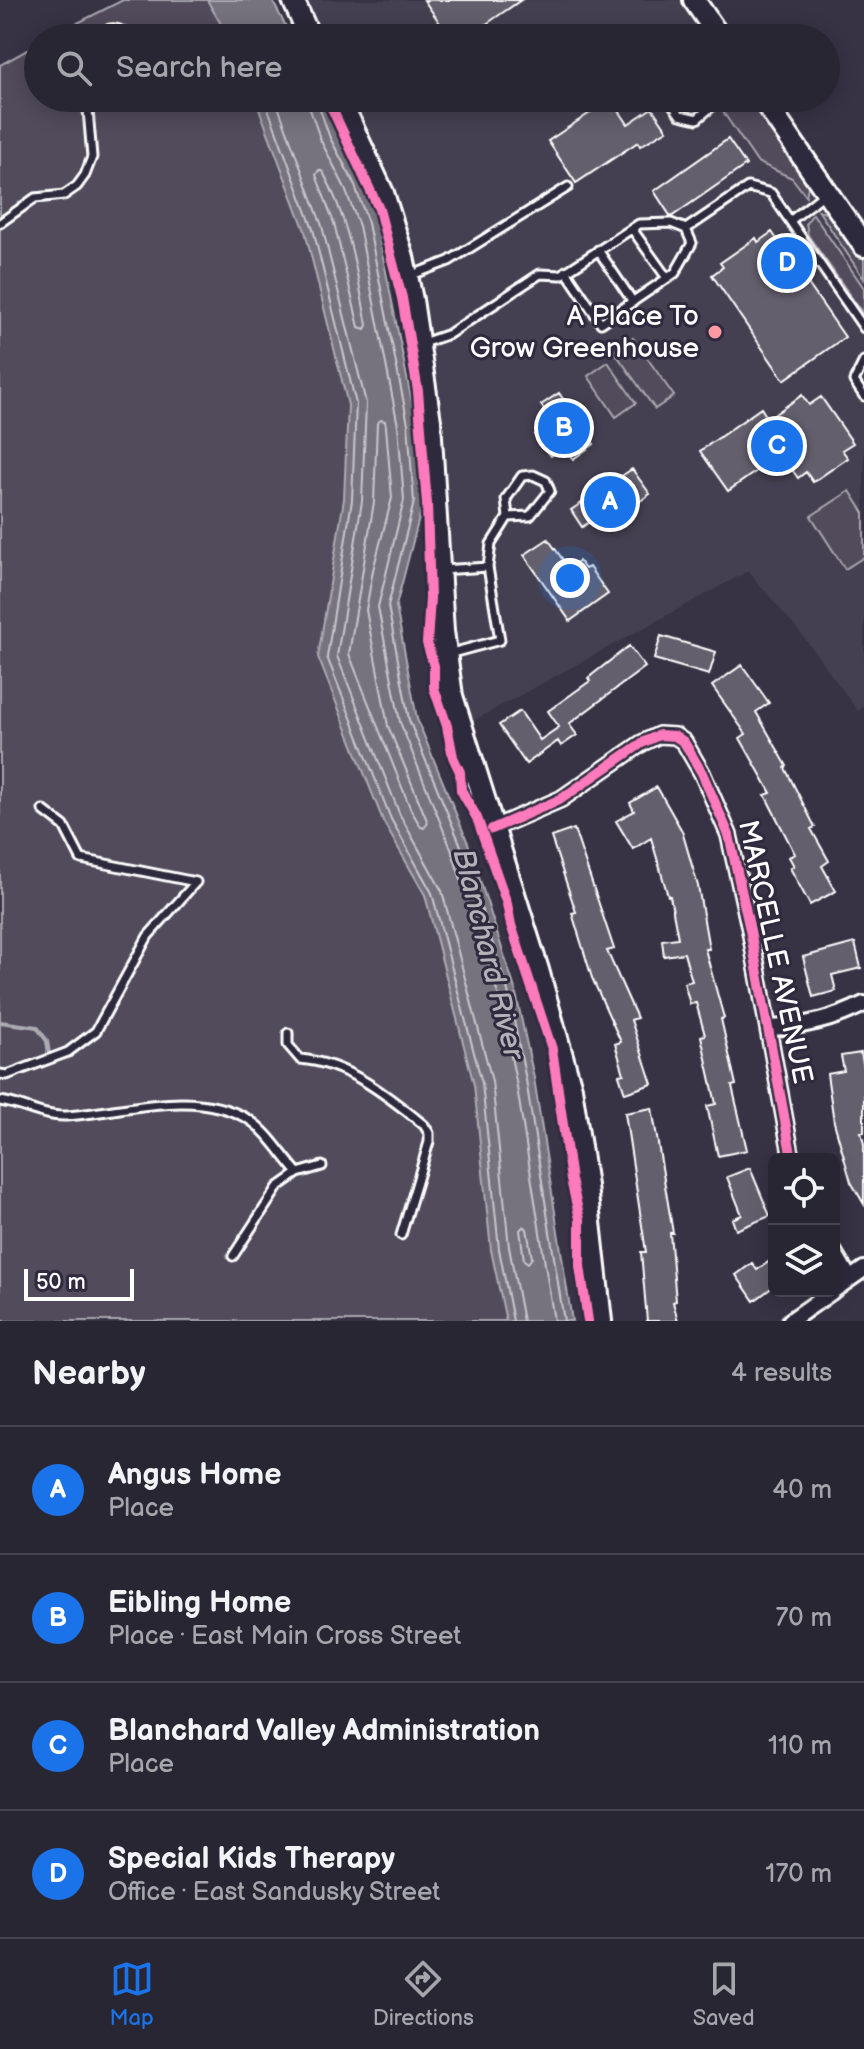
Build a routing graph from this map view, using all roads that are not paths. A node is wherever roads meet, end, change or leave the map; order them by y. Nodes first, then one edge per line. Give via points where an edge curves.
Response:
1 (293, 0) edge
2 (694, 0) edge
3 (304, 24) edge
4 (710, 24) edge
5 (87, 112) edge
6 (345, 112) edge
7 (678, 112) edge
8 (705, 112) edge
9 (772, 112) edge
10 (568, 187) dead end
11 (827, 192) junction
12 (790, 221) junction
13 (0, 223) edge
14 (632, 229) junction
15 (686, 229) junction
16 (864, 246) edge
17 (598, 250) junction
18 (566, 271) junction
19 (407, 277) junction
20 (667, 278) junction
21 (633, 302) junction
22 (864, 328) edge
23 (420, 344) junction
24 (864, 361) edge
25 (864, 396) edge
26 (508, 517) junction
27 (488, 567) junction
28 (440, 570) junction
29 (445, 655) junction
30 (43, 810) dead end
31 (492, 829) junction
32 (864, 1004) edge
33 (769, 1028) junction
34 (288, 1033) dead end
35 (0, 1074) edge
36 (0, 1101) edge
37 (791, 1153) edge
38 (322, 1166) dead end
39 (298, 1173) junction
40 (401, 1235) dead end
41 (233, 1256) dead end
42 (840, 1262) edge
43 (864, 1269) edge
44 (850, 1279) junction
45 (840, 1286) edge
46 (824, 1297) edge
47 (601, 1321) edge
48 (790, 1321) edge

1 - 3 main road
2 - 4 main road
5 - 13 lane via 92,157 77,186 64,195 35,198
6 - 19 main road via 383,193
7 - 8 lane via 697,119
9 - 11 main road
10 - 19 lane via 449,261
11 - 12 lane
11 - 16 main road
12 - 15 lane via 771,193 748,187
12 - 22 lane
14 - 15 lane via 671,223
14 - 17 lane
14 - 20 lane
15 - 20 lane via 692,243
17 - 18 lane
17 - 21 lane
18 - 21 lane via 601,323
18 - 23 lane via 540,274 449,334
19 - 23 main road
20 - 21 lane
23 - 28 main road
24 - 25 lane via 854,381
26 - 26 lane via 506,499 522,476 546,481 550,491 530,516
26 - 27 lane via 491,544
27 - 28 lane
27 - 29 lane via 500,640
28 - 29 main road
29 - 31 main road via 460,728
30 - 35 lane via 64,826 81,859 196,882 148,936 96,1031 68,1052
31 - 33 street, MARCELLE AVENUE via 561,799 659,735 684,742 729,835
31 - 47 main road via 571,1088
32 - 33 street via 819,1022
33 - 37 street, MARCELLE AVENUE
34 - 40 lane via 288,1045 300,1059 324,1063 373,1087 429,1133
36 - 39 lane via 63,1116 157,1104 218,1109 247,1118 264,1131
38 - 39 lane
39 - 41 lane via 278,1187
42 - 44 street
43 - 44 street
44 - 45 street
46 - 48 street

